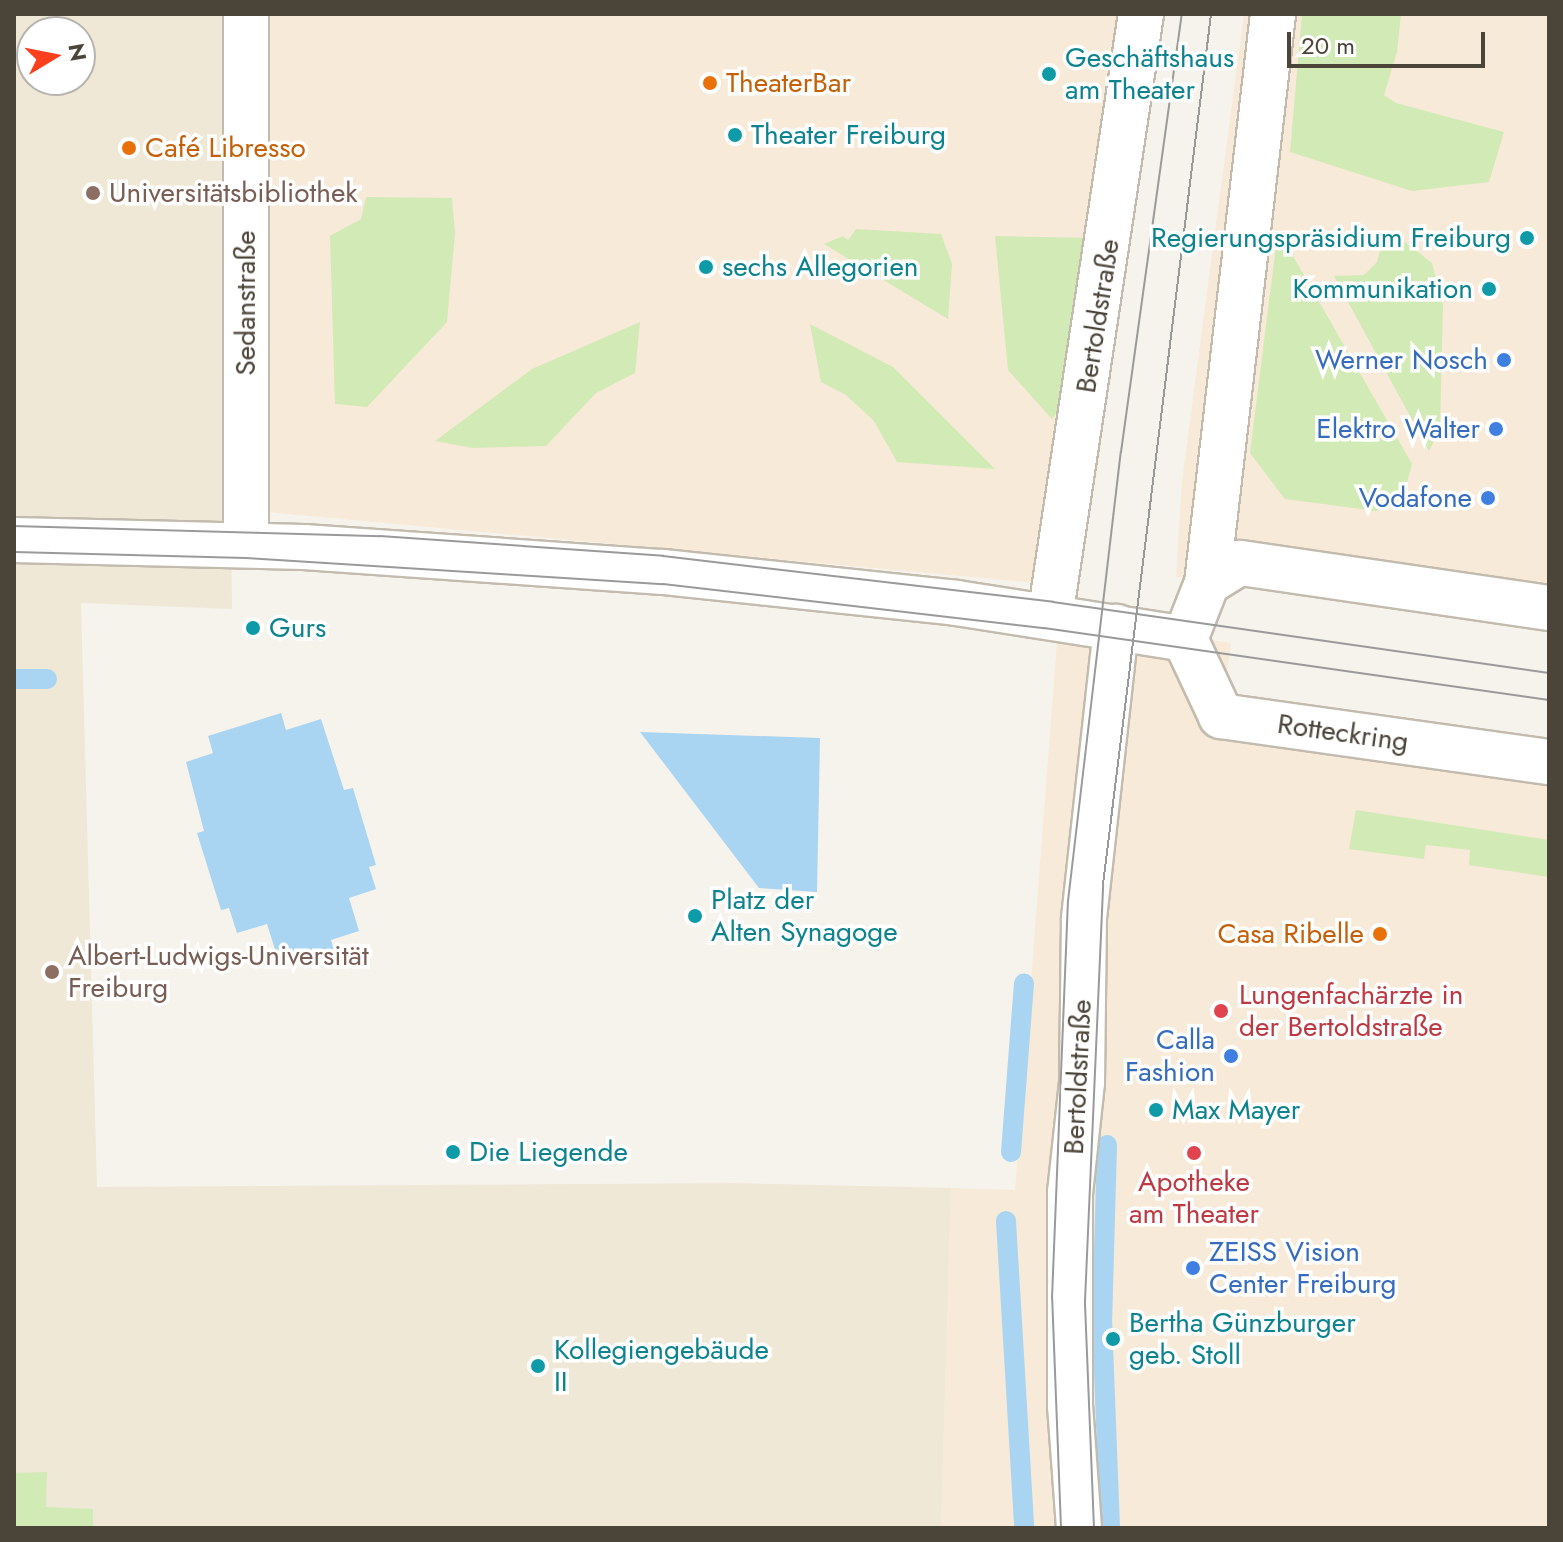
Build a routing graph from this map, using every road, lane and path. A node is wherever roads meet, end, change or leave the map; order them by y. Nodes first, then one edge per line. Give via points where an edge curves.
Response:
1 (246, 14) edge
2 (1141, 14) edge
3 (1273, 14) edge
4 (14, 540) edge
5 (246, 545) junction
6 (1207, 583) junction
7 (1549, 608) edge
8 (1050, 617) junction
9 (1116, 627) junction
10 (1185, 639) junction
11 (1549, 762) edge
12 (1079, 1528) edge

1 - 5 street, Sedanstraße
2 - 8 street, Bertoldstraße
3 - 6 street
4 - 5 street
5 - 8 street via 663,572
6 - 7 street via 1239,563
6 - 10 street
8 - 9 street
9 - 10 street
9 - 12 street, Bertoldstraße via 1084,918 1082,1082 1070,1193 1070,1406
10 - 11 street, Rotteckring via 1221,716

